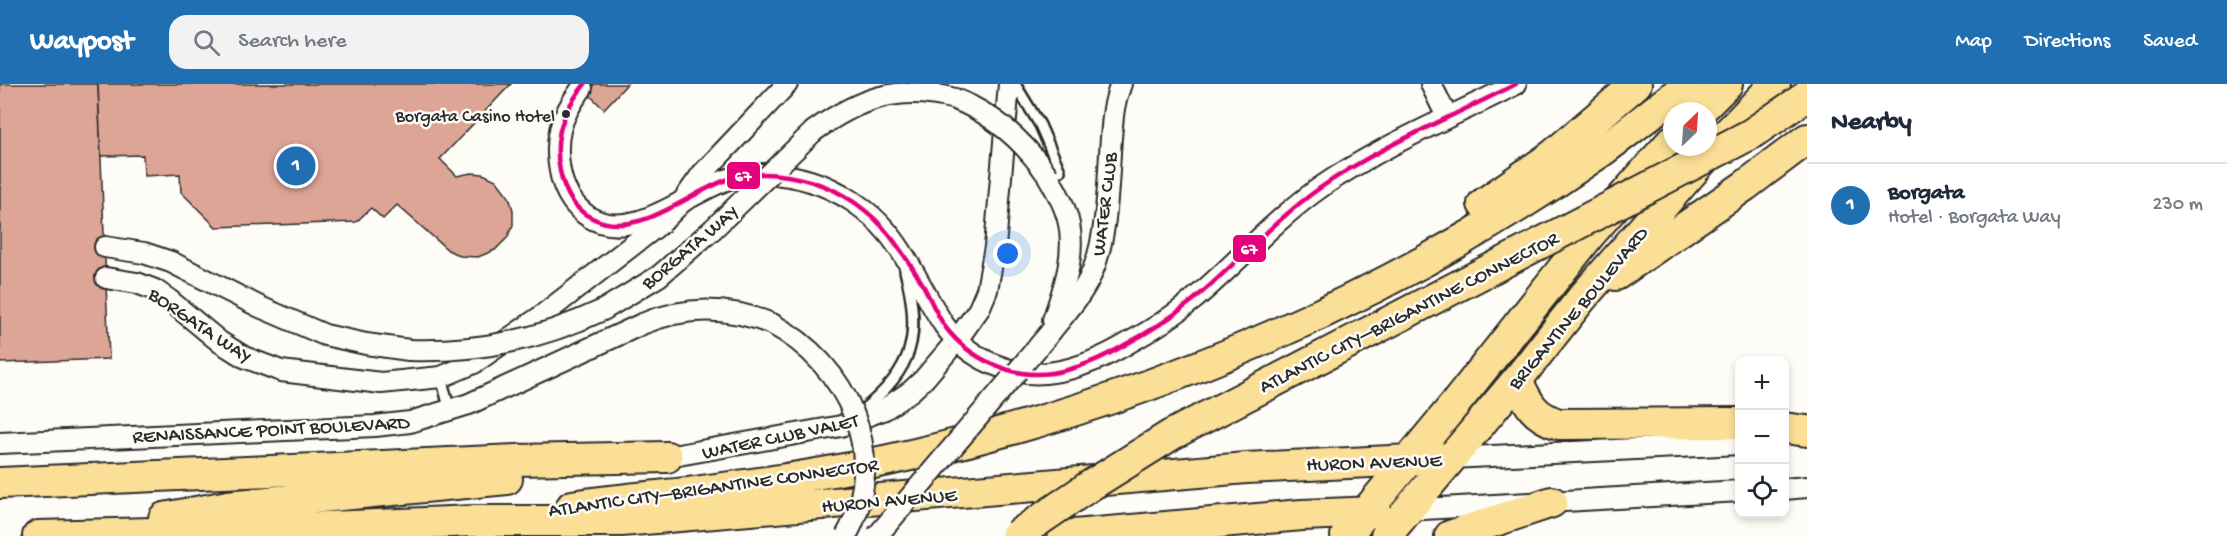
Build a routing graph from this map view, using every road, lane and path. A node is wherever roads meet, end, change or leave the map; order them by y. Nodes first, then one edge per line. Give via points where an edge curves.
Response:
1 (787, 84) edge
2 (1009, 84) edge
3 (1015, 84) edge
4 (1117, 84) edge
5 (1121, 84) edge
6 (1431, 84) edge
7 (1516, 84) edge
8 (1636, 84) edge
9 (1689, 84) edge
10 (1727, 84) edge
11 (1775, 84) edge
12 (582, 88) dead end
13 (919, 88) edge
14 (1807, 96) edge
15 (1709, 102) edge
16 (1112, 109) junction
17 (1447, 117) junction
18 (1807, 139) edge
19 (1663, 151) edge
20 (1054, 174) junction
21 (682, 202) junction
22 (105, 248) dead end
23 (899, 248) junction
24 (106, 278) dead end
25 (1363, 292) junction
26 (1582, 298) junction
27 (1049, 333) junction
28 (957, 340) junction
29 (441, 377) junction
30 (1517, 380) junction
31 (450, 411) junction
32 (1735, 423) edge
33 (841, 426) junction
34 (1789, 429) edge
35 (1807, 431) edge
36 (1807, 440) edge
37 (1789, 441) edge
38 (0, 442) edge
39 (1735, 444) edge
40 (667, 457) junction
41 (1451, 458) junction
42 (1409, 460) junction
43 (0, 483) edge
44 (1807, 487) edge
45 (1789, 489) edge
46 (1735, 491) edge
47 (1552, 502) junction
48 (798, 507) junction
49 (1406, 510) junction
50 (1365, 512) junction
51 (474, 521) junction
52 (1271, 527) edge
53 (1139, 533) edge
54 (78, 534) junction
55 (38, 536) edge
56 (655, 536) edge
57 (846, 536) edge
58 (877, 536) edge
59 (1016, 536) edge
60 (1063, 536) edge
61 (1346, 536) edge
62 (1386, 536) edge
63 (1450, 536) edge

1 - 21 street, BORGATA WAY via 702,174
2 - 28 street, WATER CLUB VALET via 992,270 979,309
3 - 20 lane via 1040,125
4 - 16 street
5 - 16 street, WATER CLUB
6 - 17 street
7 - 17 street, BORGATA WAY
8 - 25 main road via 1552,155 1430,237
9 - 25 main road, ATLANTIC CITY–BRIGANTINE CONNECTOR via 1602,150 1528,199
10 - 15 main road
11 - 26 main road, BRIGANTINE BOULEVARD
12 - 21 street, BORGATA WAY via 560,123 558,156 563,184 578,208 593,219 622,224 640,221
13 - 20 street, BORGATA WAY, bridge via 986,114
13 - 22 street, BORGATA WAY, bridge via 858,104 814,131 659,276 603,310 558,329 507,343 456,350 409,350 325,335 260,308 171,262 144,253
14 - 59 main road, ATLANTIC CITY–BRIGANTINE CONNECTOR, bridge via 1742,138 1172,435
16 - 27 street, WATER CLUB via 1106,201 1096,260 1088,282
17 - 28 street, BORGATA WAY via 1378,151 1319,189 1268,229 1192,301 1115,351 1065,370 1024,374 993,365
18 - 26 main road
19 - 42 main road, BRIGANTINE BOULEVARD via 1592,232
20 - 27 street, BORGATA WAY via 1066,210 1070,256
21 - 23 street, BORGATA WAY via 742,176 773,174 805,180 850,200 876,220
21 - 29 street, BORGATA WAY via 660,224 540,317 474,363
23 - 28 street, BORGATA WAY
23 - 33 lane via 914,313 908,354 891,385
24 - 29 street, BORGATA WAY via 155,290 220,342 244,357 281,371 381,383
25 - 51 main road, ATLANTIC CITY–BRIGANTINE CONNECTOR via 1224,355 1123,394 1070,413 926,451 760,483
26 - 30 main road, BRIGANTINE BOULEVARD
27 - 58 street, WATER CLUB, bridge
28 - 33 street, WATER CLUB VALET via 911,391 885,409
29 - 31 lane
30 - 32 main road via 1532,410 1559,424
30 - 41 main road, BRIGANTINE BOULEVARD
31 - 38 street, RENAISSANCE POINT BOULEVARD via 375,426
31 - 57 street, RENAISSANCE POINT BOULEVARD, bridge via 670,314 712,309 743,314 772,324 797,339 826,366 845,395 861,443 863,480
33 - 40 street, WATER CLUB VALET
34 - 35 main road
36 - 37 street
39 - 41 street, HURON AVENUE
40 - 43 main road
40 - 54 main road via 518,478 228,506
41 - 42 main road, HURON AVENUE
41 - 49 main road, BRIGANTINE BOULEVARD
42 - 48 main road, HURON AVENUE via 1246,468
42 - 50 main road, BRIGANTINE BOULEVARD
44 - 45 street
46 - 47 street
47 - 49 street
47 - 63 main road
48 - 51 main road, HURON AVENUE via 621,521
48 - 56 main road via 698,532
49 - 50 main road
49 - 62 main road, BRIGANTINE BOULEVARD
50 - 52 main road via 1302,515
50 - 61 main road, BRIGANTINE BOULEVARD
51 - 54 main road, HURON AVENUE
52 - 53 main road
53 - 60 main road
54 - 55 main road, HURON AVENUE

